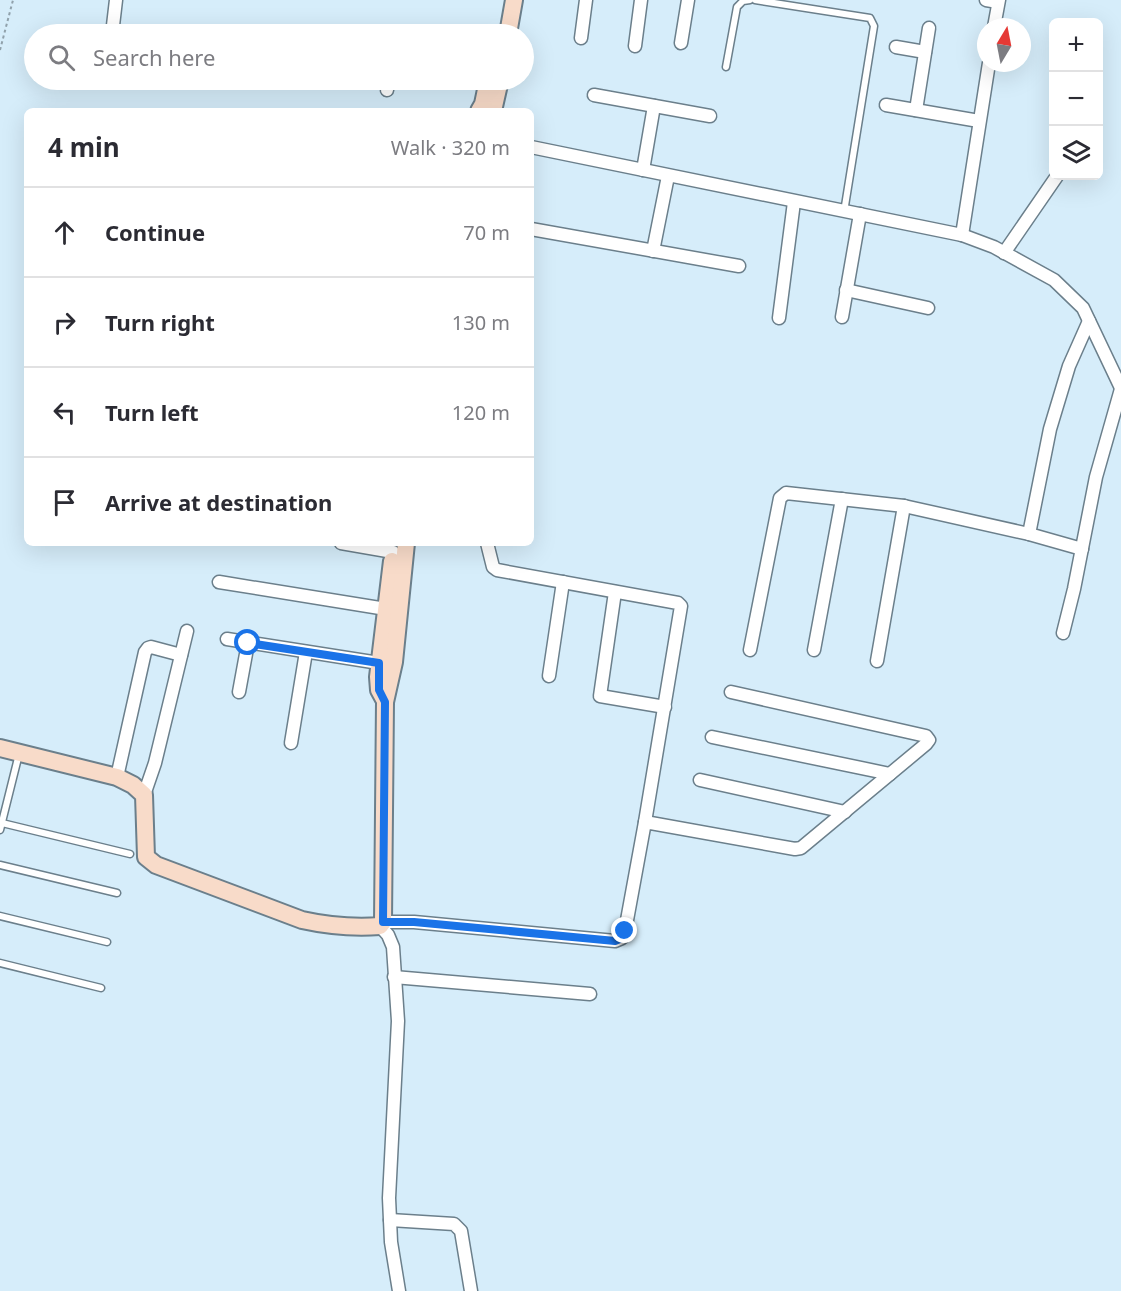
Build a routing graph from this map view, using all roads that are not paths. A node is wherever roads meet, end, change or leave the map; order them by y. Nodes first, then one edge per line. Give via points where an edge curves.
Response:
1 (116, 0) edge
2 (502, 0) edge
3 (513, 0) edge
4 (586, 0) edge
5 (641, 0) edge
6 (688, 0) edge
7 (750, 0) edge
8 (754, 0) edge
9 (994, 1) edge
10 (994, 18) edge
11 (113, 24) edge
12 (498, 24) edge
13 (509, 24) edge
14 (929, 28) dead end
15 (581, 38) dead end
16 (681, 43) dead end
17 (635, 46) dead end
18 (896, 47) dead end
19 (925, 52) junction
20 (726, 67) dead end
21 (988, 72) edge
22 (487, 90) edge
23 (496, 90) edge
24 (594, 95) dead end
25 (886, 105) dead end
26 (654, 106) junction
27 (485, 108) edge
28 (486, 108) edge
29 (916, 110) junction
30 (710, 116) dead end
31 (980, 121) junction
32 (534, 151) edge
33 (643, 170) junction
34 (668, 176) junction
35 (1054, 180) edge
36 (794, 202) junction
37 (844, 212) junction
38 (860, 214) junction
39 (534, 230) edge
40 (962, 236) junction
41 (653, 251) junction
42 (1005, 253) junction
43 (739, 266) dead end
44 (846, 290) junction
45 (928, 308) dead end
46 (842, 317) dead end
47 (779, 318) dead end
48 (1089, 321) junction
49 (1121, 388) edge
50 (842, 499) junction
51 (904, 506) junction
52 (1029, 534) junction
53 (398, 546) edge
54 (488, 546) edge
55 (1082, 549) junction
56 (219, 582) dead end
57 (563, 582) junction
58 (615, 592) junction
59 (386, 609) junction
60 (187, 631) dead end
61 (1063, 633) dead end
62 (227, 639) dead end
63 (248, 643) junction
64 (750, 650) dead end
65 (814, 650) dead end
66 (306, 652) junction
67 (181, 655) junction
68 (877, 662) dead end
69 (379, 663) junction
70 (549, 676) dead end
71 (239, 692) dead end
72 (731, 692) dead end
73 (385, 702) junction
74 (665, 707) junction
75 (712, 737) dead end
76 (291, 743) dead end
77 (0, 748) edge
78 (19, 753) junction
79 (890, 774) junction
80 (117, 777) junction
81 (700, 780) dead end
82 (144, 795) junction
83 (845, 812) junction
84 (645, 822) junction
85 (1, 827) edge
86 (130, 854) dead end
87 (0, 865) edge
88 (117, 893) dead end
89 (0, 916) edge
90 (381, 924) junction
91 (107, 942) dead end
92 (0, 963) edge
93 (394, 977) junction
94 (101, 988) dead end
95 (590, 994) dead end
96 (390, 1220) junction
97 (399, 1291) edge
98 (471, 1291) edge

1 - 11 street
2 - 12 street
3 - 13 street
4 - 15 street
5 - 17 street
6 - 16 street
7 - 20 lane via 737,7
8 - 37 lane via 873,21
9 - 10 street
14 - 19 street
18 - 19 street
19 - 29 street
21 - 31 street
22 - 27 street
23 - 28 street
24 - 26 street
25 - 29 street
26 - 30 street
26 - 33 street
29 - 31 street
31 - 40 street
32 - 33 street
33 - 34 street
34 - 36 street
34 - 41 street
35 - 42 street
36 - 37 street
36 - 47 street
37 - 38 street
38 - 40 street
38 - 44 street
39 - 41 street
40 - 42 street
41 - 43 street
42 - 48 street via 1054,280 1083,308
44 - 45 street
44 - 46 street
48 - 49 street
48 - 52 street via 1069,366 1050,429
49 - 55 street via 1096,477
50 - 51 street
50 - 64 street via 786,493 780,498
50 - 65 street
51 - 52 street
51 - 68 street
52 - 55 street
53 - 59 street
53 - 73 street via 394,662
54 - 57 street via 496,570
55 - 61 street
56 - 59 street
57 - 58 street
57 - 70 street
58 - 74 street via 681,606
58 - 74 street via 600,696
59 - 69 street
60 - 67 street
62 - 63 street
63 - 66 street
63 - 71 street
66 - 69 street
66 - 76 street
67 - 80 street via 147,648
67 - 82 street
69 - 73 street via 379,690
72 - 79 street via 926,736 926,744
73 - 90 street
74 - 84 street
75 - 79 street
77 - 78 street
78 - 80 street
78 - 85 lane
79 - 83 street
80 - 82 street
81 - 83 street
82 - 90 street via 146,856 156,865 302,920 348,928
83 - 84 street via 806,845 795,849
84 - 90 street via 625,931 615,941 414,922
85 - 86 lane
87 - 88 lane
89 - 91 lane
90 - 93 street via 393,947
92 - 94 lane
93 - 95 street
93 - 96 street via 398,1021
96 - 97 street
96 - 98 street via 458,1226

